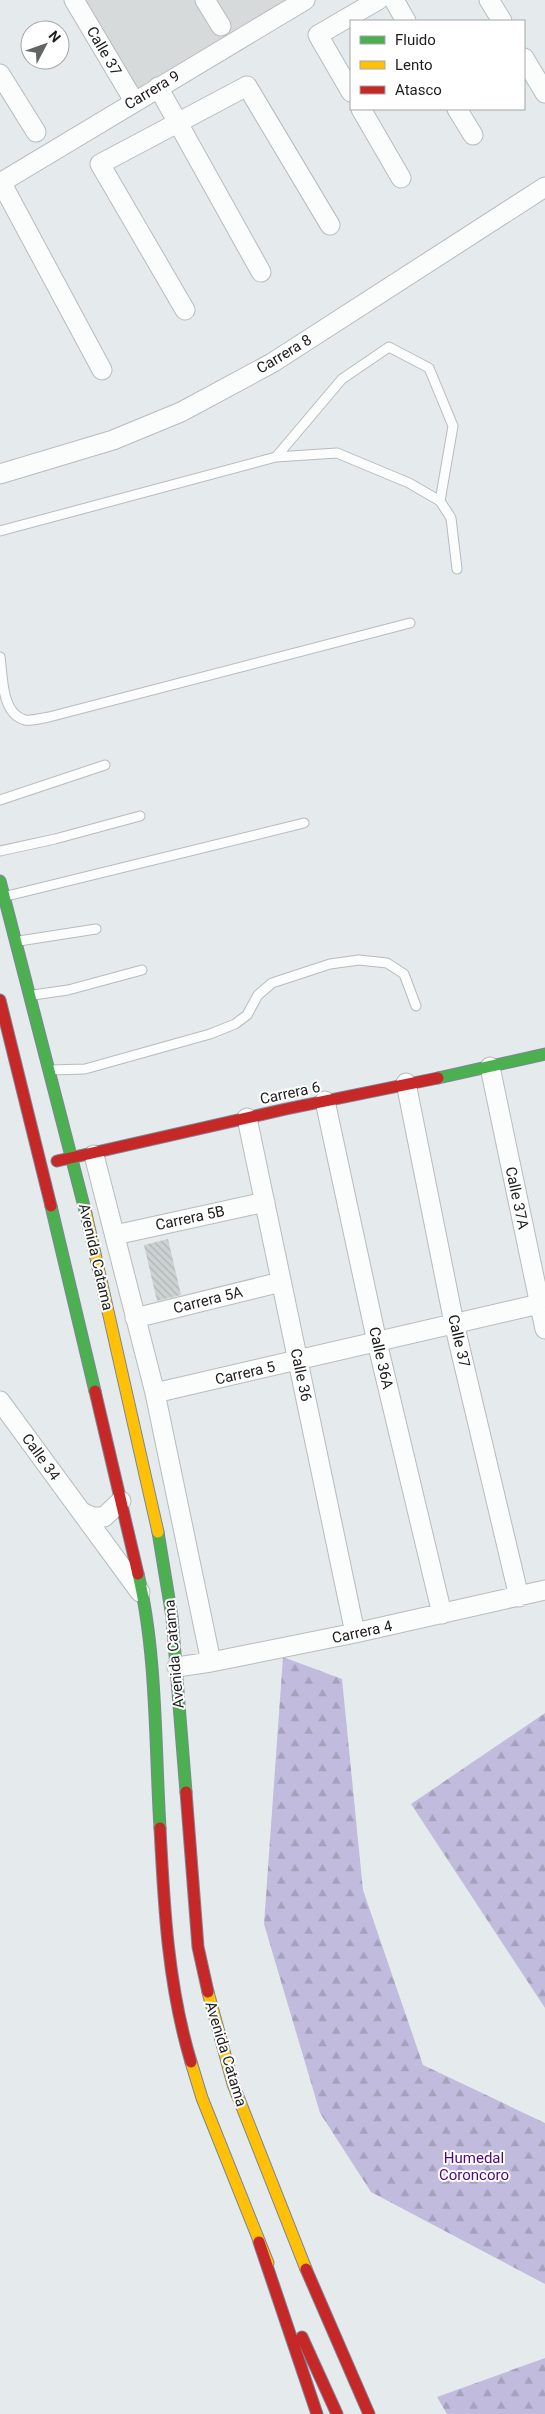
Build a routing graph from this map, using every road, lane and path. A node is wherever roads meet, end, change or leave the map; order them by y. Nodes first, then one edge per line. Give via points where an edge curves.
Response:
1 (74, 0) edge
2 (206, 0) edge
3 (305, 0) edge
4 (378, 0) edge
5 (394, 0) edge
6 (489, 0) edge
7 (405, 20) edge
8 (501, 20) edge
9 (221, 26) dead end
10 (525, 60) edge
11 (0, 74) edge
12 (158, 87) junction
13 (350, 90) edge
14 (545, 93) edge
15 (134, 101) junction
16 (362, 110) edge
17 (458, 110) edge
18 (177, 122) junction
19 (36, 132) dead end
20 (473, 135) dead end
21 (401, 178) dead end
22 (1, 182) edge
23 (545, 187) edge
24 (330, 225) dead end
25 (261, 272) dead end
26 (185, 310) dead end
27 (102, 370) dead end
28 (276, 457) junction
29 (0, 474) edge
30 (440, 501) junction
31 (0, 531) edge
32 (457, 569) dead end
33 (410, 623) dead end
34 (0, 657) edge
35 (105, 765) dead end
36 (0, 800) edge
37 (140, 816) dead end
38 (304, 824) dead end
39 (0, 851) edge
40 (0, 881) edge
41 (4, 896) junction
42 (96, 929) dead end
43 (16, 942) junction
44 (142, 970) dead end
45 (30, 996) junction
46 (0, 1000) edge
47 (416, 1006) dead end
48 (545, 1054) edge
49 (490, 1067) junction
50 (50, 1070) junction
51 (406, 1083) junction
52 (324, 1101) junction
53 (247, 1118) junction
54 (94, 1155) junction
55 (72, 1158) junction
56 (41, 1163) junction
57 (265, 1202) junction
58 (115, 1235) junction
59 (282, 1282) junction
60 (539, 1304) junction
61 (136, 1318) junction
62 (454, 1323) junction
63 (545, 1329) edge
64 (377, 1342) junction
65 (298, 1360) junction
66 (155, 1393) junction
67 (0, 1401) edge
68 (121, 1501) junction
69 (82, 1512) junction
70 (545, 1590) edge
71 (519, 1596) junction
72 (144, 1597) junction
73 (442, 1614) junction
74 (355, 1633) junction
75 (211, 1662) junction
76 (177, 1666) junction
77 (259, 2242) junction
78 (318, 2414) edge
79 (337, 2414) edge
80 (369, 2414) edge

1 - 15 street, Calle 37
2 - 9 street
3 - 12 street, Carrera 9
4 - 13 street via 318,35
5 - 7 street
6 - 8 street
10 - 14 street
11 - 19 street
12 - 15 street, Carrera 9
12 - 18 street
15 - 22 street, Carrera 9
16 - 21 street
17 - 20 street
18 - 24 street via 247,86
18 - 25 street
18 - 26 street via 100,164
22 - 27 street
23 - 29 street, Carrera 8 via 272,363 181,412 113,440
28 - 30 lane via 337,452 409,483
28 - 30 lane via 342,379 389,347 429,368 453,426
28 - 31 lane
30 - 32 lane via 451,518
33 - 34 lane via 27,720 18,717 8,703
35 - 36 lane
37 - 39 lane
38 - 41 lane
40 - 41 main road, Avenida Catama
41 - 43 main road, Avenida Catama
42 - 43 lane
43 - 45 main road, Avenida Catama
44 - 45 lane via 68,990
45 - 50 main road, Avenida Catama
46 - 56 main road, Avenida Catama
47 - 50 lane via 404,974 387,963 360,960 330,964 272,983 258,995 248,1015 210,1034 85,1069
48 - 49 main road, Carrera 6
49 - 51 main road, Carrera 6
49 - 60 street, Calle 37A
50 - 55 main road, Avenida Catama
51 - 52 main road, Carrera 6
51 - 62 street, Calle 37
52 - 53 main road, Carrera 6
52 - 64 street, Calle 36A
53 - 54 main road, Carrera 6
53 - 57 street, Calle 36
54 - 55 main road, Carrera 6
54 - 58 street, Avenida Catama
55 - 56 main road, Carrera 6
55 - 76 main road, Avenida Catama via 161,1546
56 - 68 main road, Avenida Catama
57 - 58 street, Carrera 5B
57 - 59 street, Calle 36
58 - 61 street, Avenida Catama
59 - 61 street, Carrera 5A
59 - 65 street, Calle 36
60 - 62 street, Carrera 5
60 - 63 street, Calle 37A
61 - 66 street, Avenida Catama
62 - 64 street, Carrera 5
62 - 71 street, Calle 37
64 - 65 street, Carrera 5
64 - 73 street, Calle 36A
65 - 66 street, Carrera 5
65 - 74 street, Calle 36
66 - 75 street, Avenida Catama
67 - 69 street, Calle 34
68 - 69 street via 104,1517 92,1517
68 - 72 main road, Avenida Catama
69 - 72 street, Calle 34
70 - 71 street, Carrera 4
71 - 73 street, Carrera 4
72 - 77 main road, Avenida Catama via 150,1642 161,1871 169,1959 188,2052 202,2098
73 - 74 street, Carrera 4
74 - 75 street, Carrera 4
75 - 76 street, Carrera 4
76 - 80 main road, Avenida Catama via 198,1947 211,2008 233,2084 293,2238
77 - 78 main road
77 - 79 main road, Avenida Catama

